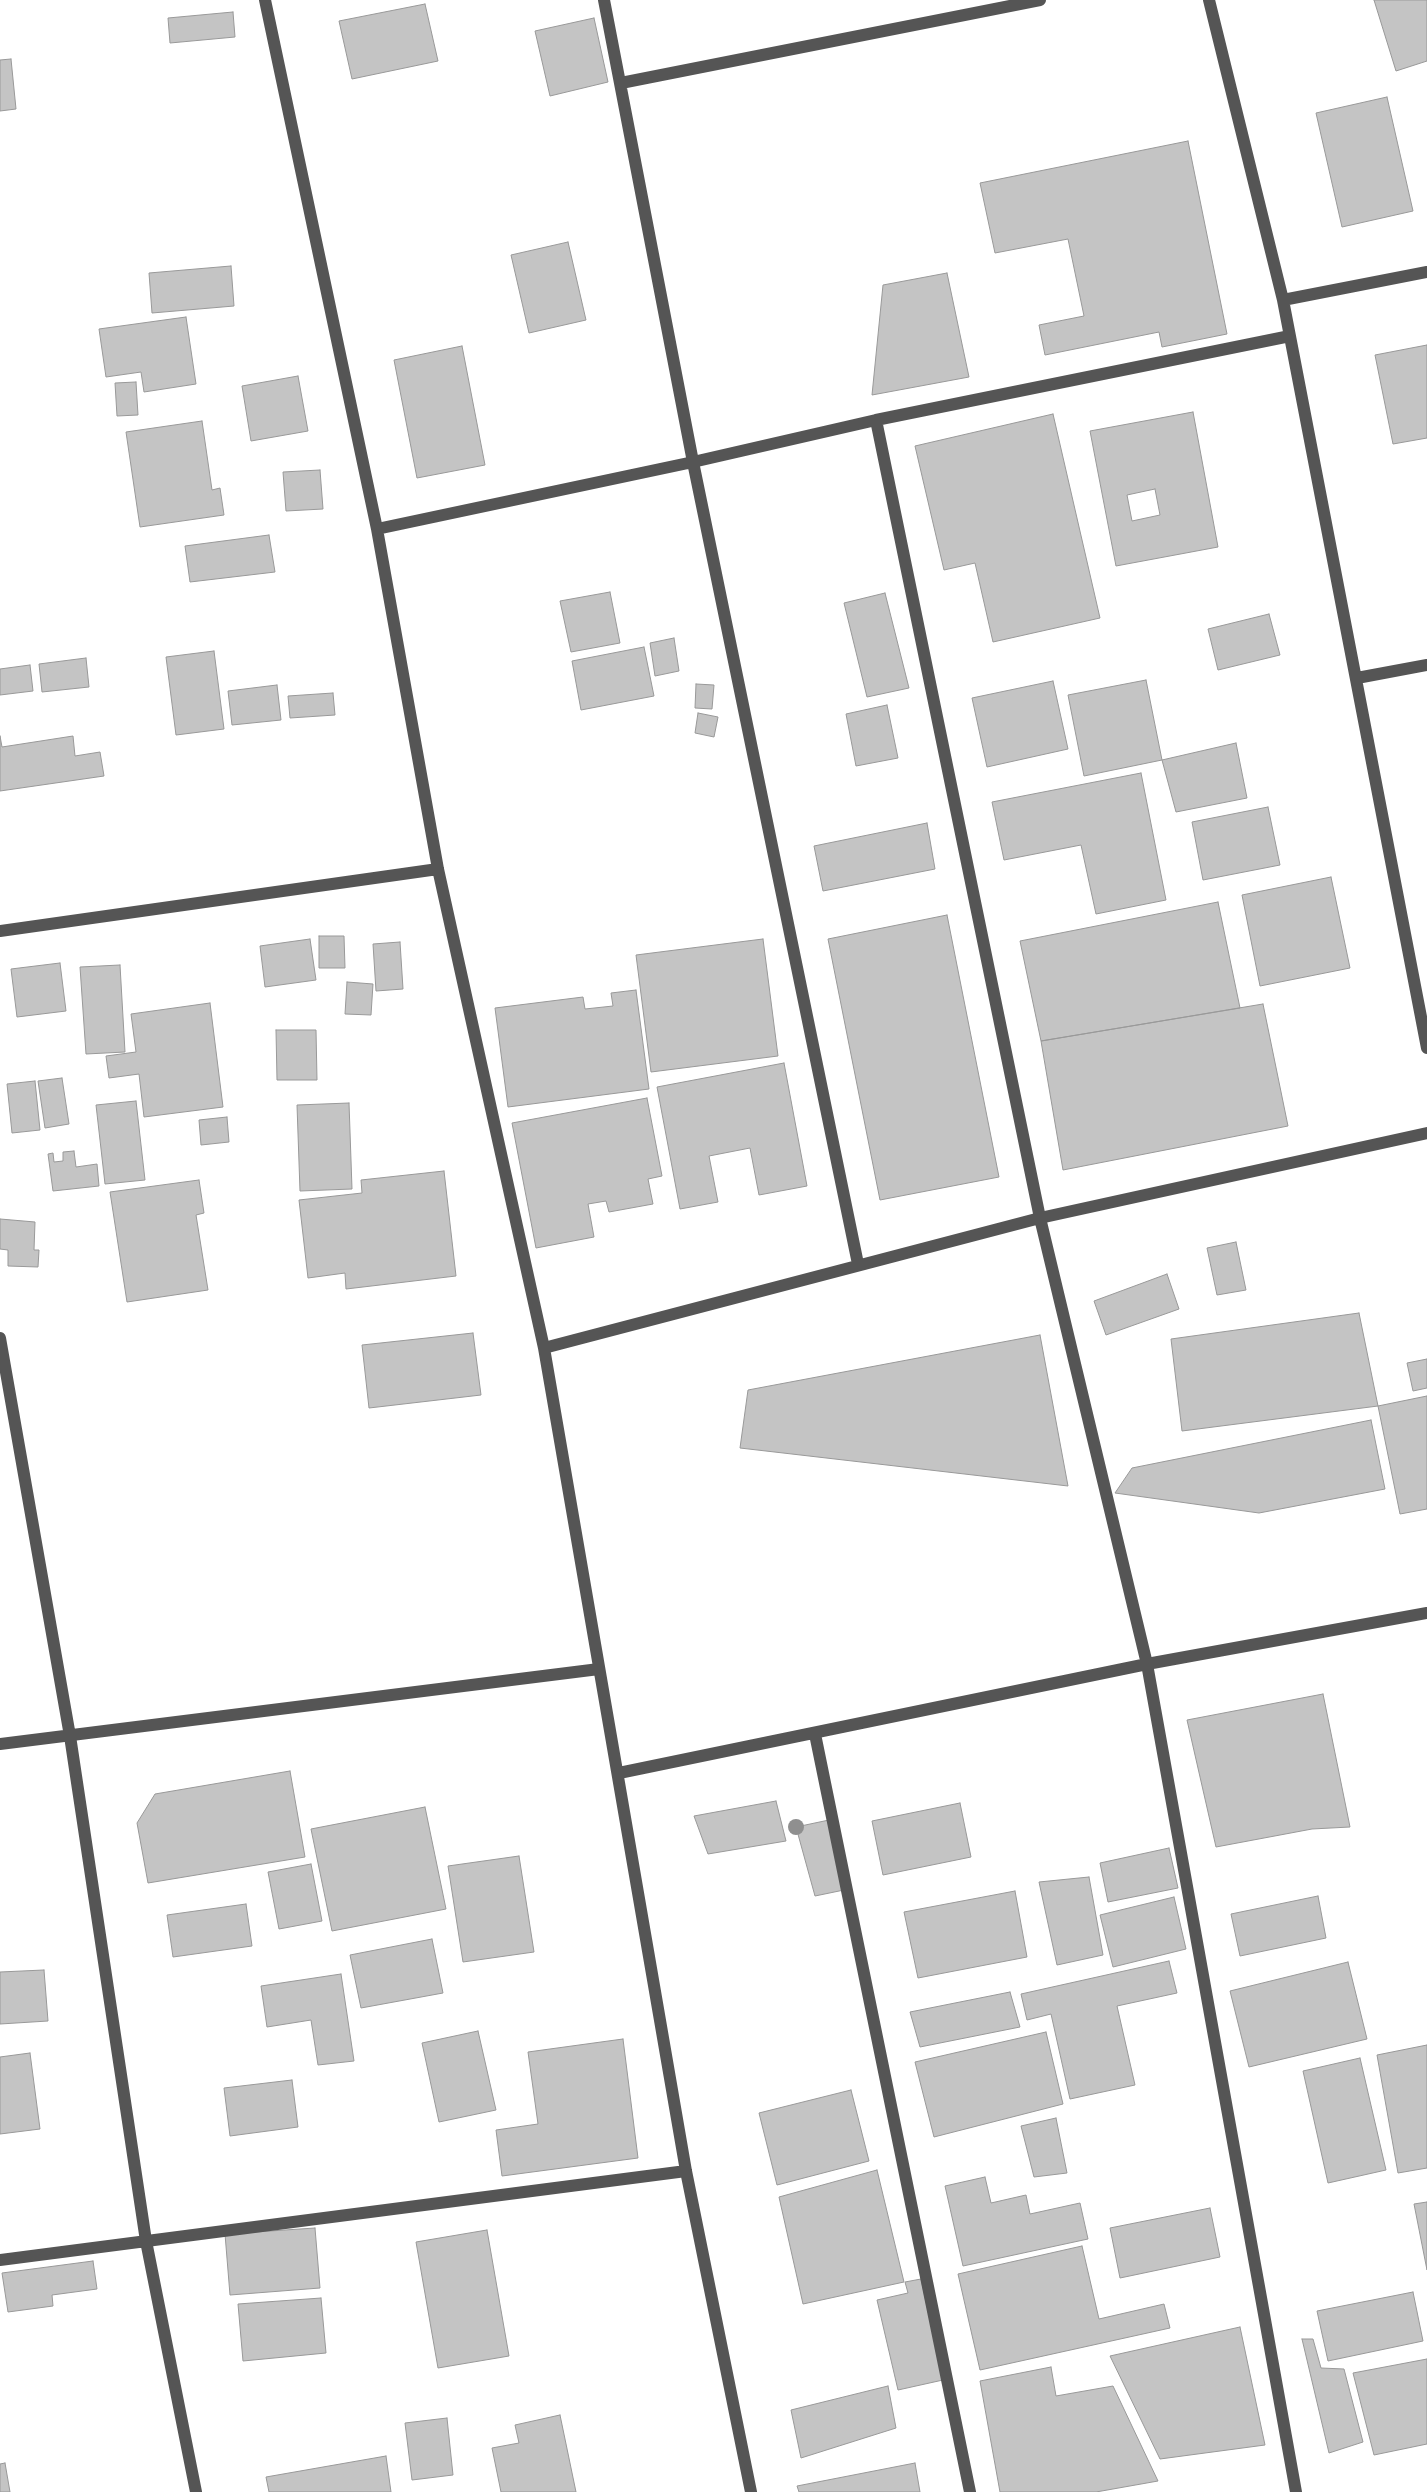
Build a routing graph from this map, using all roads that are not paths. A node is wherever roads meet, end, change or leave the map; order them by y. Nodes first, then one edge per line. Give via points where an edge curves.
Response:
1 (265, 0) edge
2 (604, 0) edge
3 (1040, 0) edge
4 (1209, 0) edge
5 (621, 83) junction
6 (1427, 272) edge
7 (1283, 300) junction
8 (1290, 336) junction
9 (876, 420) junction
10 (693, 462) junction
11 (377, 529) junction
12 (1427, 665) edge
13 (1357, 678) junction
14 (438, 869) junction
15 (0, 932) edge
16 (1427, 1048) edge
17 (1427, 1134) edge
18 (1040, 1218) junction
19 (858, 1264) junction
20 (0, 1338) edge
21 (544, 1348) junction
22 (1427, 1613) edge
23 (1147, 1664) junction
24 (599, 1669) junction
25 (815, 1734) junction
26 (70, 1736) junction
27 (0, 1744) edge
28 (619, 1774) junction
29 (686, 2171) junction
30 (146, 2241) junction
31 (0, 2260) edge
32 (196, 2492) edge
33 (751, 2492) edge
34 (970, 2492) edge
35 (1296, 2492) edge

1 - 11 street
2 - 5 street
3 - 5 street
4 - 7 street
5 - 10 street
6 - 7 street
7 - 8 street
8 - 9 street
8 - 13 street
9 - 10 street
9 - 18 street
10 - 11 street
10 - 19 street
11 - 14 street
12 - 13 street
13 - 16 street
14 - 15 street
14 - 21 street
17 - 18 street
18 - 19 street
18 - 23 street
19 - 21 street
20 - 26 street
21 - 24 street
22 - 23 street
23 - 25 street
23 - 35 street
24 - 26 street
24 - 28 street
25 - 28 street
25 - 34 street
26 - 27 street
26 - 30 street
28 - 29 street
29 - 30 street
29 - 33 street
30 - 31 street
30 - 32 street

